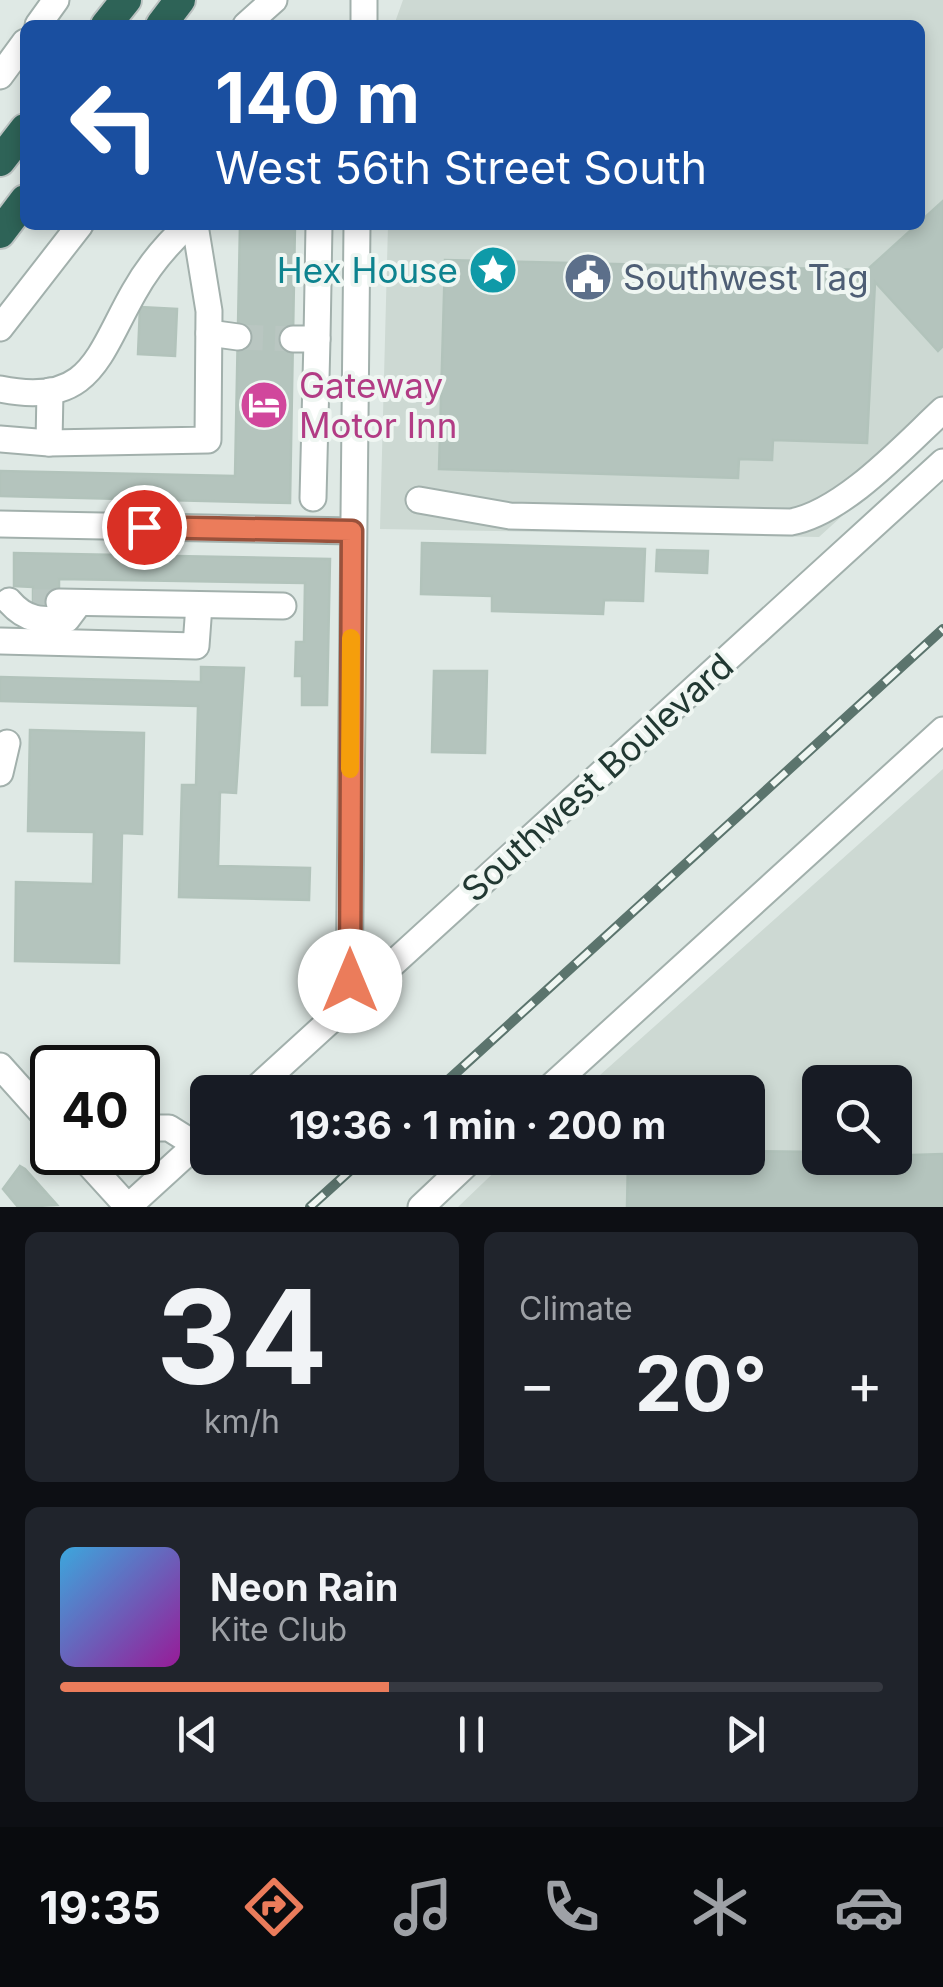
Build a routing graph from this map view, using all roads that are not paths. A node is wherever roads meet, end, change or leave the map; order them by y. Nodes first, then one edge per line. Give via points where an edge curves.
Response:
1 (126, 0) edge
2 (180, 0) edge
3 (274, 0) edge
4 (110, 20) edge
5 (165, 20) edge
6 (252, 20) edge
7 (20, 49) edge
8 (0, 76) edge
9 (20, 135) edge
10 (0, 161) edge
11 (20, 206) edge
12 (76, 230) edge
13 (184, 230) edge
14 (197, 230) edge
15 (318, 230) edge
16 (357, 230) edge
17 (0, 232) edge
18 (0, 328) edge
19 (209, 334) junction
20 (238, 337) tunnel mouth
21 (0, 389) edge
22 (50, 391) junction
23 (943, 410) edge
24 (0, 439) edge
25 (49, 443) junction
26 (943, 462) edge
27 (885, 464) junction
28 (909, 493) junction
29 (313, 498) dead end
30 (419, 500) dead end
31 (0, 524) edge
32 (352, 531) junction
33 (199, 605) junction
34 (283, 606) dead end
35 (40, 610) edge
36 (0, 642) edge
37 (943, 730) edge
38 (6, 743) dead end
39 (0, 773) edge
40 (349, 1003) junction
41 (0, 1066) edge
42 (271, 1075) edge
43 (564, 1075) edge
44 (30, 1099) edge
45 (160, 1128) edge
46 (190, 1135) edge
47 (190, 1150) edge
48 (105, 1175) edge
49 (455, 1175) edge
50 (128, 1207) edge
51 (421, 1207) edge

1 - 4 highway
2 - 5 highway
3 - 6 street
7 - 8 street
9 - 10 highway
11 - 17 highway
12 - 18 street
13 - 22 street via 135,289 89,374
14 - 19 street
15 - 29 street via 305,339
16 - 32 street
19 - 20 street
19 - 25 street via 208,440
21 - 22 street
22 - 25 street
23 - 27 street
24 - 25 street
26 - 28 street, Southwest Boulevard
27 - 28 street
27 - 30 street via 814,518 791,522 510,516
28 - 40 street, Southwest Boulevard
31 - 32 street
32 - 40 street
33 - 34 street
33 - 35 street
33 - 35 street via 196,646
35 - 36 street
37 - 43 street
38 - 39 street
40 - 42 street, Southwest Boulevard
41 - 44 street
45 - 46 street
47 - 50 street
48 - 50 street
49 - 51 street

